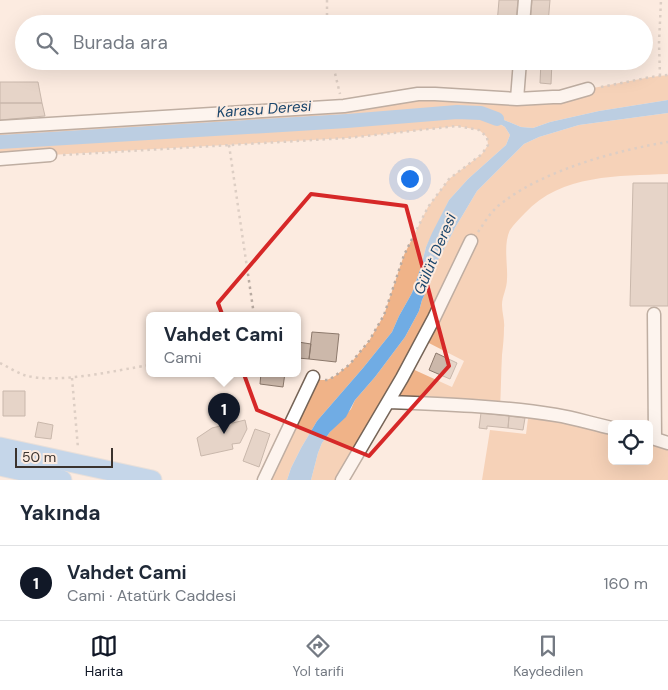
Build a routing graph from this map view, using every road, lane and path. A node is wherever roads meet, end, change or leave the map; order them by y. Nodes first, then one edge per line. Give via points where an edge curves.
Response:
1 (326, 0) edge
2 (525, 0) edge
3 (661, 0) edge
4 (327, 15) edge
5 (524, 15) edge
6 (334, 70) edge
7 (519, 70) edge
8 (668, 75) edge
9 (660, 76) junction
10 (588, 89) joint
11 (517, 99) junction
12 (344, 106) junction
13 (0, 127) edge
14 (668, 142) edge
15 (229, 145) junction
16 (50, 155) joint
17 (0, 160) edge
18 (472, 241) joint
19 (254, 312) edge
20 (654, 314) dead end
21 (0, 363) edge
22 (146, 366) edge
23 (312, 377) joint
24 (72, 378) junction
25 (388, 402) junction
26 (652, 420) edge
27 (608, 427) edge
28 (653, 438) edge
29 (668, 443) edge
30 (0, 448) edge
31 (79, 464) junction
32 (0, 466) edge
33 (62, 480) edge
34 (152, 480) edge
35 (264, 480) edge
36 (342, 480) edge

1 - 4 path
2 - 5 street
3 - 9 path
6 - 12 path
7 - 11 street
8 - 9 path
9 - 10 path
10 - 11 street via 560,97
11 - 12 street via 418,94
12 - 13 street
14 - 18 path via 581,164 518,191 494,210
15 - 16 path
15 - 19 path
15 - 23 path via 347,138 457,126 479,130 487,137 488,145 482,154 449,179 428,207 404,255 384,315 369,341 335,376 328,380
16 - 17 street
18 - 25 street
20 - 26 street
21 - 24 path via 25,375
22 - 24 path
23 - 35 street
24 - 31 path
25 - 27 street via 510,409 558,415
25 - 36 street
28 - 29 street
30 - 31 highway
31 - 34 highway
32 - 33 highway

